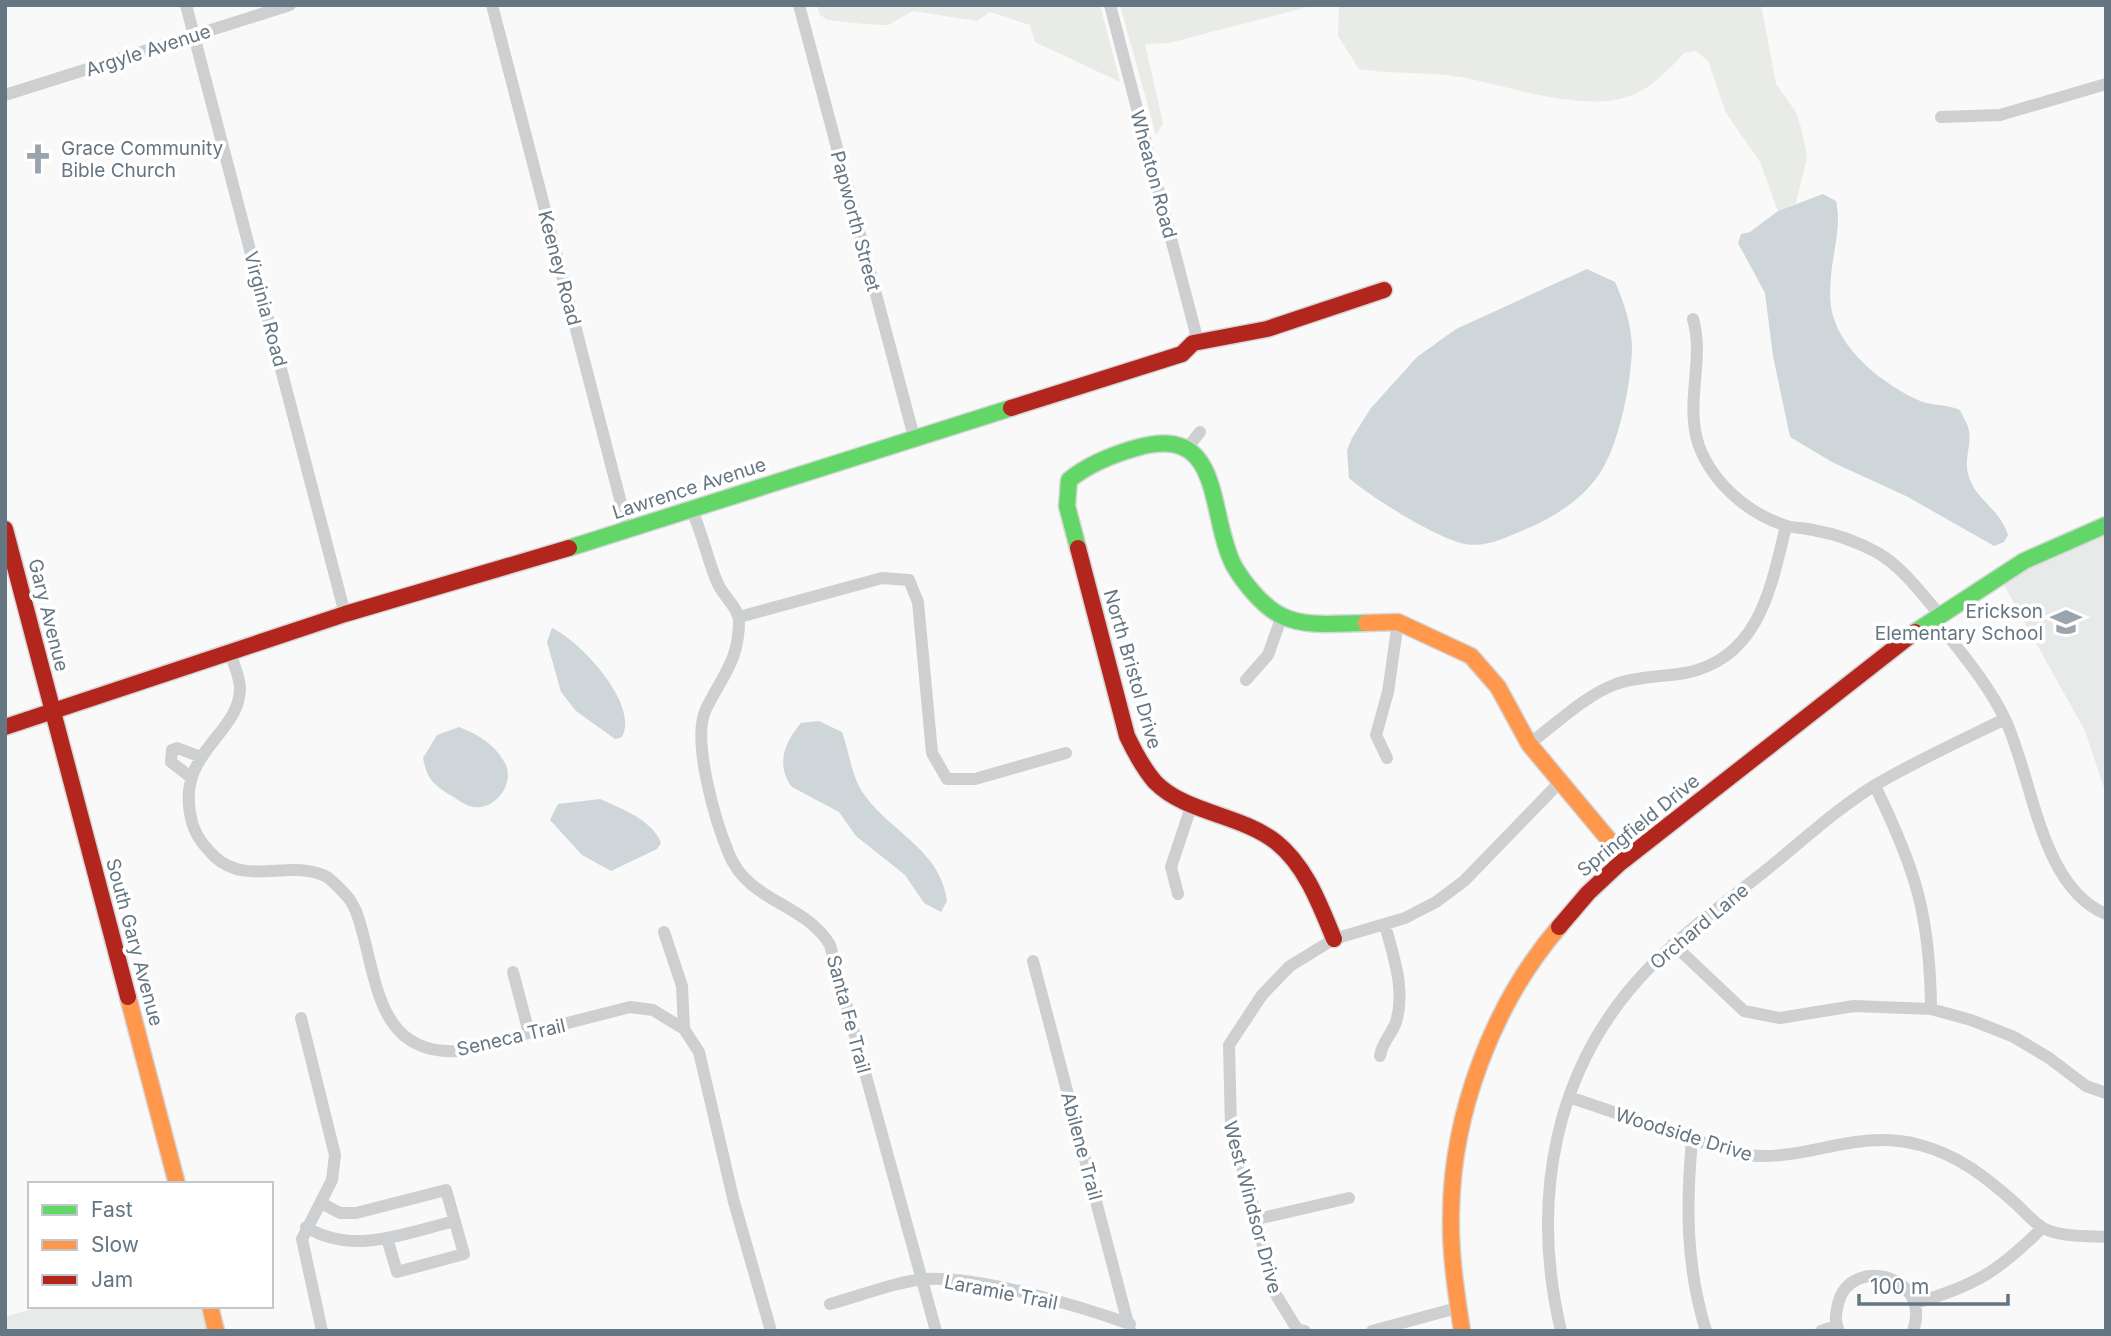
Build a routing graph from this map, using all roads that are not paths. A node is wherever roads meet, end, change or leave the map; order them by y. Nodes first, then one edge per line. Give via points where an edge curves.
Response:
1 (186, 5) edge
2 (290, 5) edge
3 (492, 5) edge
4 (799, 5) edge
5 (1110, 5) edge
6 (194, 35) junction
7 (2106, 84) edge
8 (5, 95) edge
9 (1941, 117) dead end
10 (1384, 290) dead end
11 (1693, 319) dead end
12 (1193, 343) junction
13 (1199, 432) dead end
14 (914, 437) junction
15 (1188, 447) junction
16 (691, 509) junction
17 (2106, 525) edge
18 (1786, 526) junction
19 (5, 529) edge
20 (628, 530) junction
21 (345, 614) junction
22 (1282, 616) junction
23 (1936, 616) junction
24 (739, 617) junction
25 (1398, 622) junction
26 (230, 652) junction
27 (1246, 680) dead end
28 (52, 712) junction
29 (2005, 719) junction
30 (5, 727) edge
31 (1529, 744) junction
32 (1066, 753) dead end
33 (201, 757) junction
34 (1387, 758) dead end
35 (192, 778) junction
36 (1561, 781) junction
37 (1875, 786) junction
38 (1191, 807) junction
39 (1625, 859) junction
40 (1178, 894) dead end
41 (2106, 914) edge
42 (1385, 925) junction
43 (664, 932) dead end
44 (1334, 939) junction
45 (1673, 944) junction
46 (1033, 961) dead end
47 (513, 972) dead end
48 (1931, 1009) junction
49 (301, 1018) dead end
50 (684, 1029) junction
51 (529, 1033) junction
52 (1380, 1056) dead end
53 (2106, 1093) edge
54 (1569, 1097) junction
55 (1692, 1140) junction
56 (176, 1182) edge
57 (1349, 1198) dead end
58 (321, 1203) junction
59 (1257, 1219) junction
60 (455, 1221) junction
61 (306, 1227) junction
62 (2042, 1228) junction
63 (2106, 1237) edge
64 (387, 1238) junction
65 (923, 1279) junction
66 (1915, 1303) junction
67 (830, 1304) dead end
68 (210, 1308) edge
69 (1457, 1308) junction
70 (1130, 1327) edge
71 (1837, 1328) edge
72 (216, 1331) edge
73 (322, 1331) edge
74 (771, 1331) edge
75 (936, 1331) edge
76 (1305, 1331) edge
77 (1372, 1331) edge
78 (1462, 1331) edge
79 (1561, 1331) edge
80 (1706, 1331) edge
81 (1821, 1331) edge
82 (1913, 1331) edge

1 - 6 street, Virginia Road
2 - 6 street, Argyle Avenue
3 - 20 street, Keeney Road
4 - 14 street, Papworth Street
5 - 12 street, Wheaton Road via 1196,334
6 - 8 street, Argyle Avenue
6 - 21 street, Virginia Road
7 - 9 street via 2000,116
10 - 12 street, Lawrence Avenue via 1267,329
11 - 18 street via 1698,336 1693,411 1704,458 1735,498
12 - 14 street, Lawrence Avenue via 1182,354
13 - 15 street
14 - 16 street, Lawrence Avenue
15 - 22 street via 1208,473 1234,565 1249,588
15 - 38 street, North Bristol Drive via 1172,441 1154,442 1098,459 1069,480 1068,513 1135,757 1148,776
16 - 20 street, Lawrence Avenue
16 - 24 street via 719,586
17 - 23 street, Springfield Drive via 2015,567
18 - 23 street via 1833,534 1881,555 1906,576
18 - 31 street via 1764,609 1750,635 1730,654 1686,673 1613,685
19 - 28 street, Gary Avenue
20 - 21 street, Lawrence Avenue
21 - 26 street, Lawrence Avenue
22 - 25 street via 1325,626
22 - 27 street via 1268,656
23 - 29 street
23 - 39 street, Springfield Drive
24 - 32 street via 881,578 909,580 918,602 932,753 947,779 975,779
24 - 65 street, Santa Fe Trail via 732,665 706,709 700,730 701,753 726,846 747,884 815,925 830,945 911,1251
25 - 31 street via 1481,665
25 - 34 street via 1388,692 1376,735
26 - 28 street, Lawrence Avenue
26 - 33 street, Seneca Trail via 240,687 236,707
28 - 30 street, Lawrence Avenue
28 - 56 street, South Gary Avenue
29 - 37 street, Orchard Lane
29 - 41 street via 2052,857 2062,876 2092,908
31 - 36 street
33 - 35 street, Seneca Trail
33 - 35 street via 172,750 171,762
35 - 51 street, Seneca Trail via 188,802 193,824 203,845 226,867 327,877 348,897 358,914 384,1011 410,1042 431,1050 458,1051
36 - 39 street
36 - 42 street, West Windsor Drive via 1464,881 1423,910
37 - 45 street, Orchard Lane
37 - 48 street via 1904,846 1920,894 1929,943
38 - 40 street via 1171,867
38 - 44 street, North Bristol Drive via 1250,824 1285,850 1310,883
39 - 69 street, Springfield Drive via 1590,891 1535,956 1503,1009 1478,1068 1463,1116 1454,1170 1451,1254
42 - 44 street, West Windsor Drive
42 - 52 street via 1399,997 1395,1024 1382,1042
43 - 50 street via 679,975
44 - 59 street, West Windsor Drive via 1275,980 1229,1045 1231,1128
45 - 48 street via 1744,1011 1765,1017 1854,1006
45 - 54 street, Orchard Lane via 1619,1004 1591,1046
46 - 70 street, Abilene Trail
47 - 51 street
48 - 53 street via 2014,1037 2086,1086
49 - 58 street via 335,1155 332,1180
50 - 51 street, Seneca Trail via 653,1010 630,1007
50 - 74 street, Seneca Trail via 699,1052 734,1202
54 - 55 street, Woodside Drive
54 - 79 street, Orchard Lane via 1551,1163 1546,1207 1550,1279
55 - 62 street, Woodside Drive via 1765,1158 1858,1140 1919,1144 1970,1165
55 - 80 street via 1687,1232
57 - 59 street
58 - 60 street via 341,1213 356,1213 446,1190
58 - 61 street
59 - 76 street, West Windsor Drive via 1273,1290 1297,1329
60 - 64 street
60 - 64 street via 464,1254 397,1272
61 - 64 street via 337,1242
61 - 73 street via 302,1239 305,1262
62 - 63 street, Woodside Drive
62 - 66 street via 1978,1282
65 - 67 street, Laramie Trail
65 - 70 street, Laramie Trail via 968,1282 1087,1308
65 - 75 street, Santa Fe Trail
66 - 71 street via 1899,1282 1872,1275 1847,1287 1839,1299
66 - 82 street
68 - 72 street
69 - 77 street
69 - 78 street, Springfield Drive
71 - 81 street

